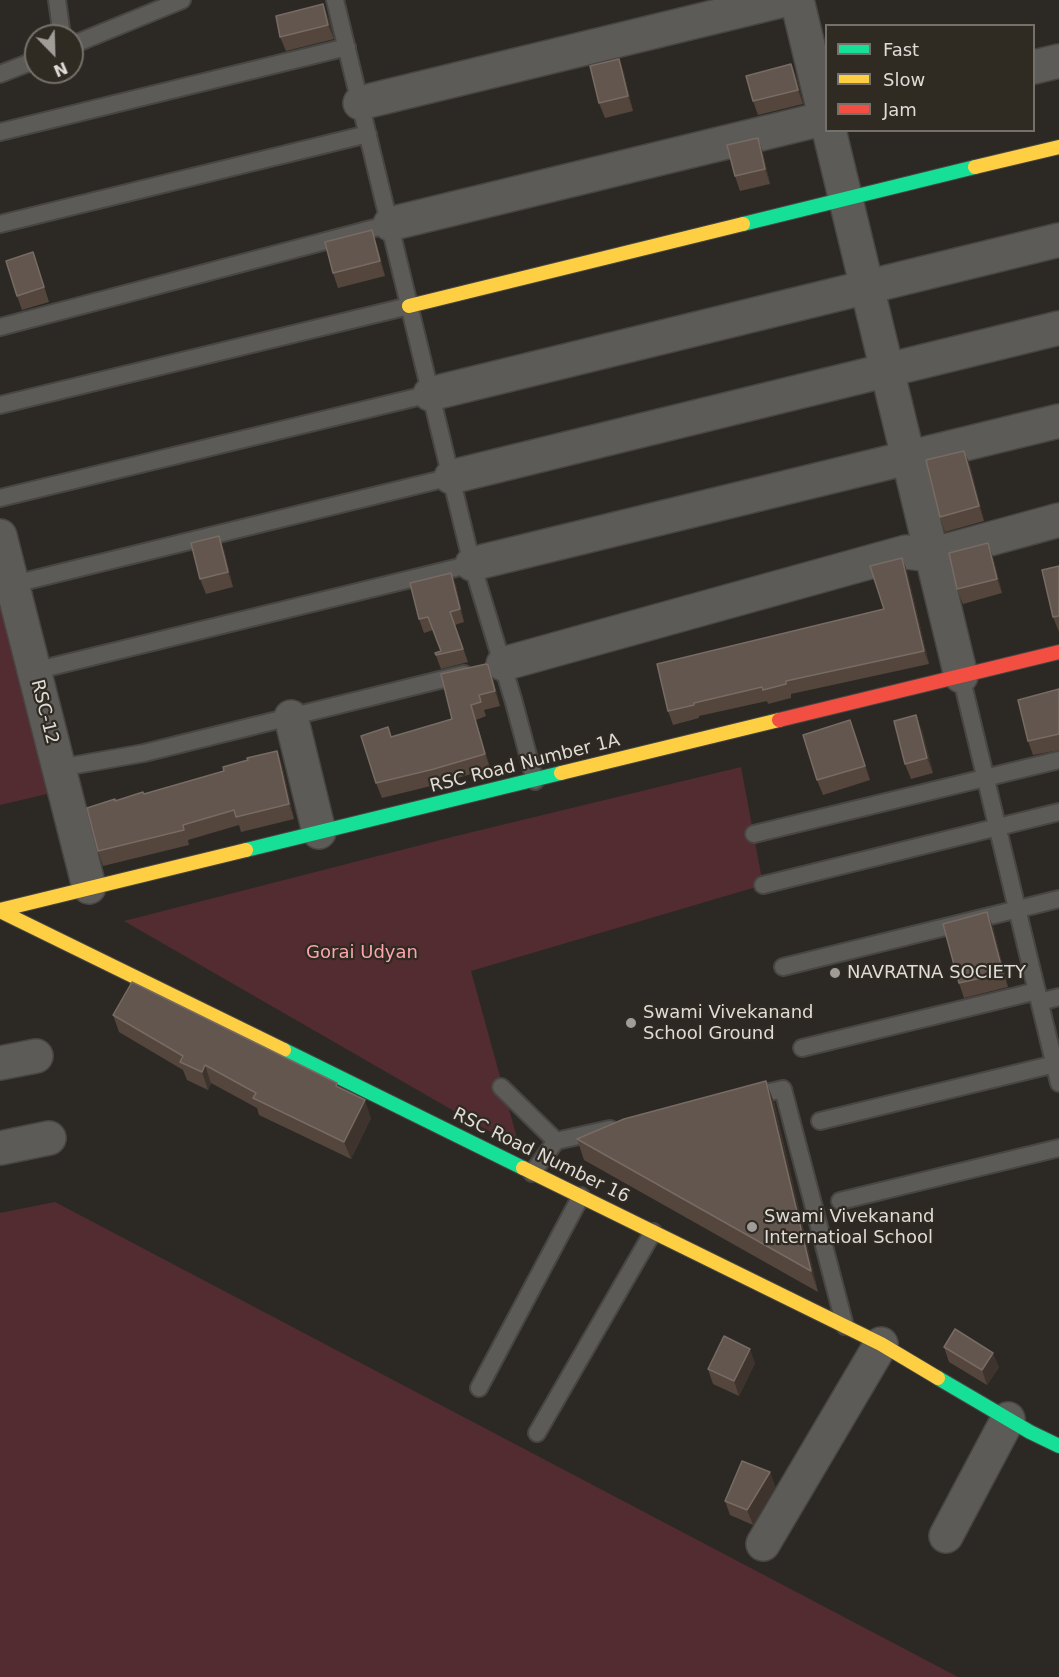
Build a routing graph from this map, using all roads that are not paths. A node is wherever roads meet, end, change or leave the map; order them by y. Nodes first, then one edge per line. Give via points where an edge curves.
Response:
1 (57, 0) edge
2 (182, 0) edge
3 (335, 0) edge
4 (784, 0) edge
5 (797, 0) edge
6 (60, 24) edge
7 (84, 40) edge
8 (346, 47) junction
9 (1059, 61) edge
10 (24, 65) edge
11 (1035, 67) edge
12 (0, 74) edge
13 (825, 114) edge
14 (825, 118) edge
15 (364, 119) junction
16 (0, 132) edge
17 (829, 132) edge
18 (1059, 147) edge
19 (845, 199) junction
20 (0, 224) edge
21 (390, 224) junction
22 (1059, 240) edge
23 (867, 287) junction
24 (409, 306) junction
25 (0, 327) edge
26 (1059, 328) edge
27 (887, 370) junction
28 (430, 394) junction
29 (0, 405) edge
30 (1059, 421) edge
31 (908, 458) junction
32 (451, 477) junction
33 (0, 498) edge
34 (1059, 520) edge
35 (0, 537) edge
36 (931, 555) junction
37 (472, 564) junction
38 (6, 586) edge
39 (1059, 652) edge
40 (492, 667) junction
41 (34, 671) junction
42 (961, 676) junction
43 (291, 717) junction
44 (1059, 760) edge
45 (59, 768) junction
46 (985, 776) junction
47 (535, 780) junction
48 (1059, 812) edge
49 (998, 827) junction
50 (319, 832) junction
51 (754, 834) dead end
52 (763, 885) dead end
53 (89, 887) junction
54 (1059, 899) edge
55 (1017, 909) junction
56 (0, 910) edge
57 (783, 967) dead end
58 (1038, 997) junction
59 (1059, 998) edge
60 (802, 1048) dead end
61 (36, 1056) dead end
62 (0, 1063) edge
63 (1055, 1064) junction
64 (1059, 1083) edge
65 (501, 1087) dead end
66 (738, 1100) edge
67 (820, 1121) dead end
68 (624, 1126) edge
69 (49, 1138) dead end
70 (556, 1141) junction
71 (0, 1148) edge
72 (1059, 1148) edge
73 (532, 1173) junction
74 (581, 1196) junction
75 (840, 1202) dead end
76 (653, 1232) junction
77 (846, 1327) junction
78 (880, 1344) junction
79 (479, 1388) dead end
80 (1008, 1419) junction
81 (537, 1433) dead end
82 (1059, 1446) edge
83 (946, 1536) dead end
84 (763, 1545) dead end

1 - 6 lane
2 - 7 lane
3 - 8 lane
4 - 15 street
5 - 13 street
8 - 15 lane
8 - 16 lane
9 - 11 street
10 - 12 lane
14 - 21 street
15 - 20 lane
15 - 21 lane
17 - 19 street
18 - 19 street
19 - 23 street
19 - 24 street
21 - 24 lane
21 - 25 lane
22 - 23 street
23 - 27 street
23 - 28 street
24 - 28 lane
24 - 29 lane
26 - 27 street
27 - 31 street
27 - 32 street
28 - 32 lane
28 - 33 lane
30 - 31 street
31 - 36 street
31 - 37 street
32 - 37 lane
32 - 38 lane
34 - 36 street
35 - 38 street, RSC-12
36 - 40 street via 906,552
36 - 42 street
37 - 40 lane
37 - 41 lane
38 - 41 street, RSC-12
39 - 42 street, RSC Road Number 1A
40 - 43 lane
40 - 47 lane
41 - 45 street, RSC-12
42 - 46 lane
42 - 47 street, RSC Road Number 1A
43 - 45 lane via 144,753
43 - 50 street
44 - 46 lane
45 - 53 street, RSC-12
46 - 49 lane
46 - 51 lane
47 - 50 street, RSC Road Number 1A
48 - 49 lane
49 - 52 lane
49 - 55 lane
50 - 53 street, RSC Road Number 1A
53 - 56 street, RSC Road Number 1A
54 - 55 lane
55 - 57 lane
55 - 58 lane
56 - 73 street, RSC Road Number 16
58 - 59 lane
58 - 60 lane
58 - 63 lane
61 - 62 street
63 - 64 lane
63 - 67 lane
65 - 70 lane
66 - 77 lane via 783,1089
68 - 70 lane
69 - 71 street
70 - 73 lane
72 - 75 lane
73 - 74 street, RSC Road Number 16
74 - 76 street, RSC Road Number 16
74 - 79 lane
76 - 77 street, RSC Road Number 16
76 - 81 lane
77 - 78 street, RSC Road Number 16
78 - 80 street, RSC Road Number 16
78 - 84 street
80 - 82 street, RSC Road Number 16
80 - 83 street

